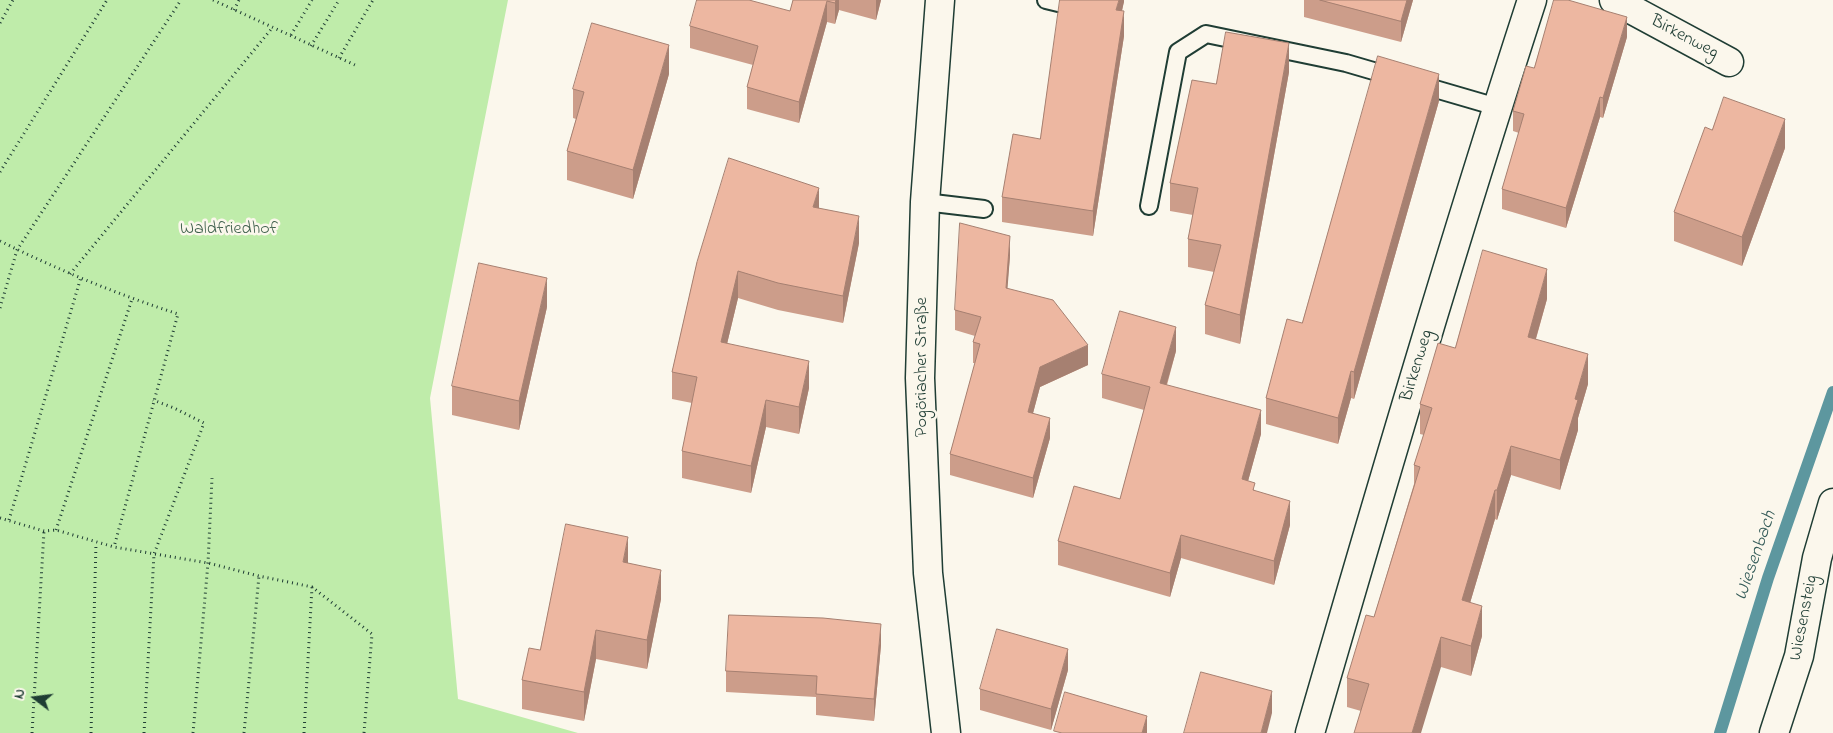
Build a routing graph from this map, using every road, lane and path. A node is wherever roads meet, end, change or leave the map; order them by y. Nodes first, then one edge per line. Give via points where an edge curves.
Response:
1 (13, 0) edge
2 (107, 0) edge
3 (181, 0) edge
4 (213, 0) edge
5 (240, 0) edge
6 (312, 0) edge
7 (339, 0) edge
8 (373, 0) edge
9 (940, 0) edge
10 (1046, 0) edge
11 (1532, 0) edge
12 (1614, 0) edge
13 (1079, 8) edge
14 (234, 10) junction
15 (0, 23) edge
16 (273, 28) junction
17 (291, 35) junction
18 (311, 46) junction
19 (339, 58) junction
20 (1729, 62) dead end
21 (355, 65) dead end
22 (1497, 107) junction
23 (0, 172) edge
24 (925, 202) junction
25 (1149, 206) dead end
26 (984, 209) dead end
27 (0, 241) edge
28 (17, 250) junction
29 (70, 274) junction
30 (81, 277) junction
31 (132, 299) junction
32 (0, 308) edge
33 (153, 400) junction
34 (212, 478) dead end
35 (1833, 503) edge
36 (0, 518) edge
37 (9, 520) junction
38 (56, 530) junction
39 (44, 531) junction
40 (96, 542) junction
41 (114, 547) junction
42 (154, 554) junction
43 (208, 563) junction
44 (259, 576) junction
45 (312, 587) junction
46 (32, 733) edge
47 (91, 733) edge
48 (144, 733) edge
49 (193, 733) edge
50 (244, 733) edge
51 (304, 733) edge
52 (364, 733) edge
53 (946, 733) edge
54 (1310, 733) edge
55 (1774, 733) edge

1 - 15 path
2 - 23 path
3 - 28 path
4 - 14 path
5 - 14 path
6 - 17 path
7 - 18 path
8 - 19 path
9 - 24 street, Pogöriacher Straße
10 - 13 lane
11 - 22 street, Birkenweg
12 - 20 street, Birkenweg
14 - 16 path
16 - 17 path
16 - 29 path
17 - 18 path
18 - 19 path
19 - 21 path
22 - 25 lane via 1346,63 1206,34 1178,52
22 - 54 street, Birkenweg
24 - 26 lane
24 - 53 street, Pogöriacher Straße via 920,378 928,564
27 - 28 path
28 - 29 path
28 - 32 path
29 - 30 path
30 - 31 path
30 - 37 path
31 - 33 path via 178,314
31 - 38 path
33 - 41 path
33 - 42 path via 204,423
34 - 43 path
35 - 55 street, Wiesensteig via 1817,558 1799,656
36 - 37 path
37 - 39 path
38 - 39 path
38 - 40 path
39 - 46 path
40 - 41 path
40 - 47 path
41 - 42 path
42 - 43 path
42 - 48 path
43 - 44 path
43 - 49 path
44 - 45 path
44 - 50 path
45 - 51 path
45 - 52 path via 372,634

